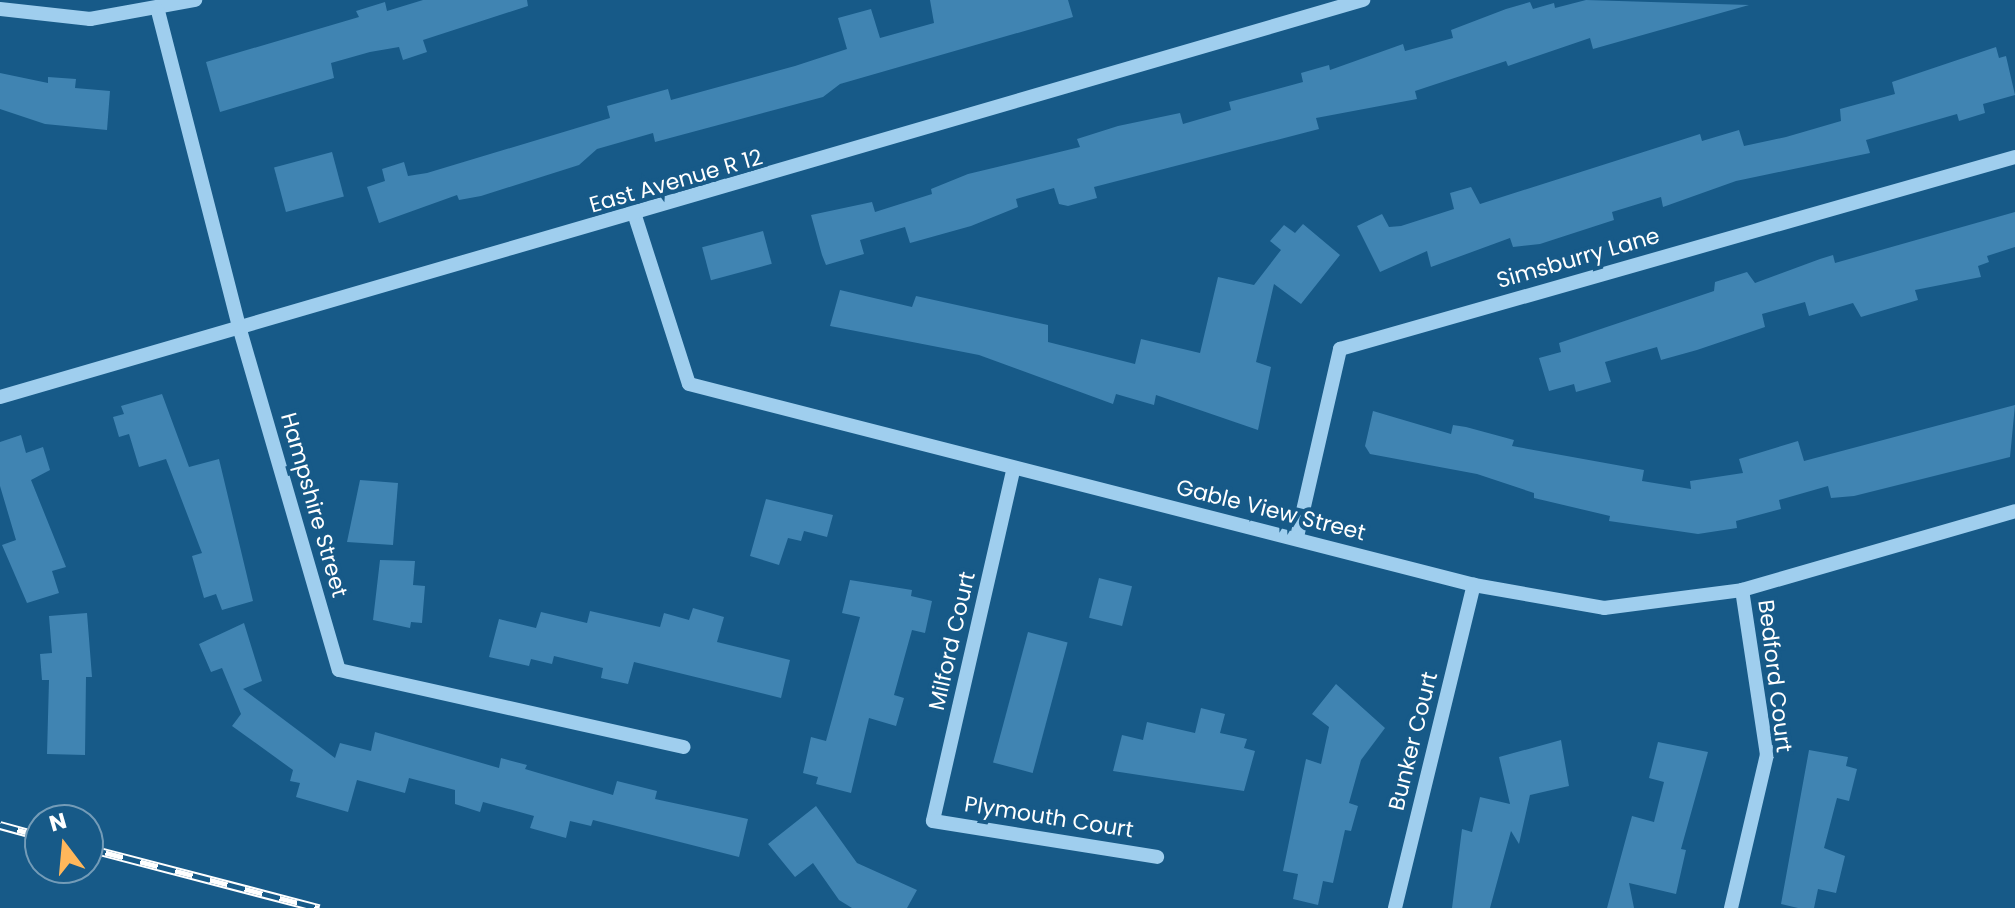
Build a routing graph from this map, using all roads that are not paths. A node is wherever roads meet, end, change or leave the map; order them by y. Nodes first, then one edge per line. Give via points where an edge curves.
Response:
1 (195, 0) edge
2 (1363, 0) edge
3 (0, 9) edge
4 (158, 11) junction
5 (2015, 157) edge
6 (635, 216) junction
7 (240, 330) junction
8 (0, 397) edge
9 (1013, 471) junction
10 (2015, 511) edge
11 (1297, 537) junction
12 (1474, 585) junction
13 (1742, 590) junction
14 (684, 747) dead end
15 (933, 821) joint
16 (1157, 857) dead end
17 (1395, 908) edge
18 (1731, 908) edge

1 - 4 street
2 - 6 street, East Avenue R 12
3 - 4 street via 90,19
4 - 7 street, Hampshire Street
5 - 11 street, Simsburry Lane via 1340,349
6 - 7 street, East Avenue R 12
6 - 9 street, Gable View Street via 689,384
7 - 8 street, East Avenue R 12
7 - 14 street, Hampshire Street via 339,670
9 - 11 street, Gable View Street
9 - 15 street, Milford Court
10 - 13 street, Gable View Street
11 - 12 street, Gable View Street
12 - 13 street, Gable View Street via 1604,608
12 - 17 street, Bunker Court
13 - 18 street, Bedford Court via 1767,755
15 - 16 street, Plymouth Court

